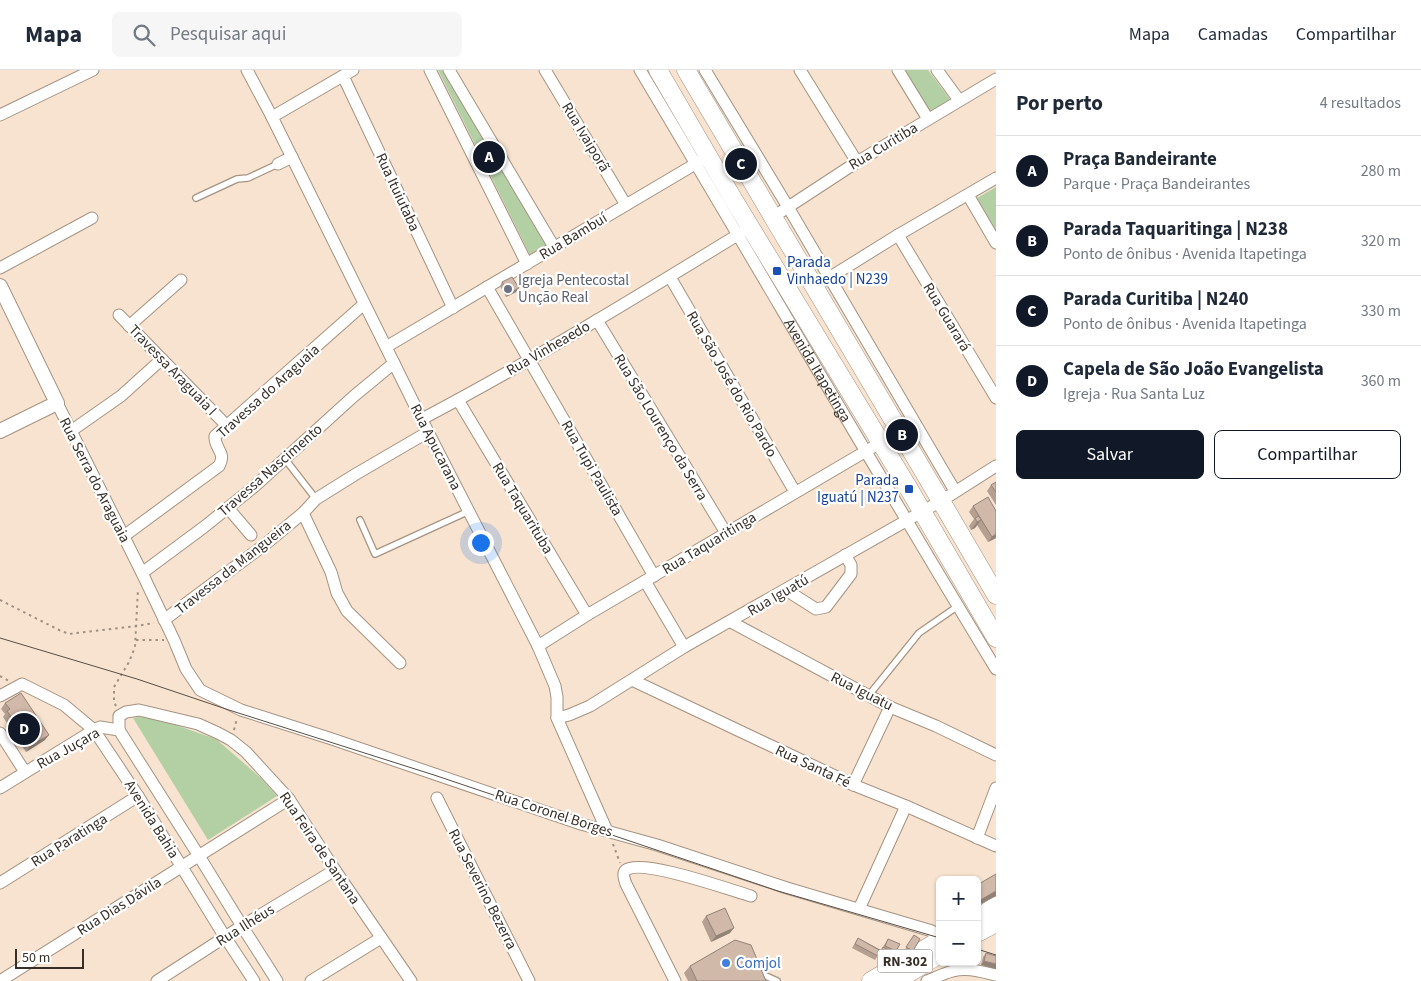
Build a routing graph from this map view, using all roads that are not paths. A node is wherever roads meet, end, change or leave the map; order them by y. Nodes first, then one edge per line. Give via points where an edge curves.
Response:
1 (93, 70) edge
2 (247, 70) edge
3 (430, 70) edge
4 (449, 70) edge
5 (545, 70) edge
6 (640, 70) edge
7 (686, 70) edge
8 (705, 70) edge
9 (800, 70) edge
10 (898, 70) edge
11 (937, 70) edge
12 (348, 73) edge
13 (666, 73) edge
14 (996, 79) edge
15 (959, 100) junction
16 (0, 115) edge
17 (272, 117) junction
18 (928, 119) junction
19 (292, 158) junction
20 (702, 160) junction
21 (856, 162) junction
22 (278, 164) joint
23 (996, 178) edge
24 (968, 195) junction
25 (196, 198) dead end
26 (626, 205) junction
27 (788, 207) junction
28 (773, 217) junction
29 (92, 218) dead end
30 (744, 231) junction
31 (898, 235) junction
32 (996, 243) edge
33 (554, 247) junction
34 (527, 264) junction
35 (0, 268) edge
36 (670, 277) junction
37 (180, 280) dead end
38 (822, 283) junction
39 (0, 286) edge
40 (486, 287) junction
41 (364, 304) junction
42 (453, 308) junction
43 (119, 314) dead end
44 (597, 320) junction
45 (129, 326) junction
46 (386, 347) junction
47 (162, 359) junction
48 (530, 360) junction
49 (394, 363) junction
50 (860, 364) junction
51 (840, 375) junction
52 (879, 397) junction
53 (996, 398) edge
54 (458, 400) junction
55 (57, 403) junction
56 (861, 409) junction
57 (422, 420) junction
58 (227, 426) junction
59 (0, 431) edge
60 (71, 431) junction
61 (428, 432) junction
62 (874, 446) junction
63 (285, 459) junction
64 (996, 466) edge
65 (795, 492) junction
66 (948, 496) junction
67 (316, 500) junction
68 (228, 508) junction
69 (469, 511) junction
70 (922, 511) junction
71 (303, 513) junction
72 (360, 520) dead end
73 (906, 520) junction
74 (726, 533) junction
75 (251, 535) dead end
76 (124, 536) junction
77 (845, 556) junction
78 (142, 573) junction
79 (649, 579) junction
80 (786, 590) junction
81 (996, 596) edge
82 (958, 606) junction
83 (978, 608) junction
84 (587, 615) junction
85 (164, 620) junction
86 (731, 622) junction
87 (994, 629) edge
88 (538, 646) junction
89 (684, 648) junction
90 (400, 663) dead end
91 (996, 669) edge
92 (189, 674) joint
93 (632, 680) junction
94 (0, 696) edge
95 (869, 696) junction
96 (890, 707) junction
97 (122, 714) joint
98 (558, 718) junction
99 (94, 730) junction
100 (119, 730) junction
101 (0, 732) edge
102 (996, 755) edge
103 (25, 772) junction
104 (852, 785) junction
105 (0, 788) edge
106 (996, 788) edge
107 (138, 796) junction
108 (437, 798) dead end
109 (289, 799) junction
110 (906, 806) junction
111 (607, 831) junction
112 (977, 838) junction
113 (996, 846) edge
114 (200, 856) junction
115 (182, 867) junction
116 (335, 870) junction
117 (0, 883) edge
118 (751, 896) dead end
119 (996, 906) edge
120 (859, 909) junction
121 (981, 915) edge
122 (996, 922) edge
123 (242, 926) junction
124 (981, 931) edge
125 (936, 935) edge
126 (225, 937) junction
127 (381, 938) junction
128 (936, 957) edge
129 (757, 972) edge
130 (996, 975) edge
131 (903, 979) edge
132 (1, 980) edge
133 (157, 981) edge
134 (254, 981) edge
135 (277, 981) edge
136 (312, 981) edge
137 (411, 981) edge
138 (529, 981) edge
139 (675, 981) edge
140 (777, 981) edge
141 (871, 981) edge
142 (927, 981) edge

1 - 16 street
2 - 17 street, Rua Apucarana
3 - 34 street
4 - 33 street
5 - 26 street, Rua Ivaiporã
6 - 20 street, Avenida Itapetinga
7 - 28 main road
8 - 27 street
9 - 21 street
10 - 18 street
11 - 15 street
12 - 17 street
12 - 42 street, Rua Ituiutaba
13 - 20 main road, Avenida Itapetinga
14 - 15 street, Rua Curitiba
15 - 18 street, Rua Curitiba
17 - 19 street, Rua Apucarana
18 - 21 street, Rua Curitiba
19 - 22 street
19 - 41 street, Rua Apucarana
20 - 26 street, Rua Bambuí
20 - 30 main road, Avenida Itapetinga
21 - 27 street, Rua Curitiba
22 - 25 lane
23 - 24 street
24 - 31 street
24 - 32 street
26 - 33 street, Rua Bambuí
27 - 28 street, Rua Curitiba
27 - 38 street
28 - 38 main road
29 - 35 street
30 - 36 street, Rua Vinheaedo
30 - 51 main road, Avenida Itapetinga
30 - 62 street, Avenida Itapetinga
31 - 38 street
31 - 53 street, Rua Guarará
33 - 34 street, Rua Bambuí
34 - 40 street, Rua Bambuí
36 - 44 street, Rua Vinheaedo
36 - 65 street, Rua São José do Rio Pardo
37 - 45 street
38 - 50 main road
38 - 66 street
39 - 55 street, Rua Serra do Araguaia
40 - 42 street, Rua Bambuí
40 - 48 street, Rua Tupi Paulista
41 - 46 street, Rua Apucarana
41 - 58 street, Travessa do Araguaia
42 - 46 street, Rua Bambuí
43 - 45 street, Travessa Araguaia I
44 - 48 street, Rua Vinheaedo
44 - 74 street, Rua São Lourenço da Serra
45 - 47 street, Travessa Araguaia I
46 - 49 street, Rua Apucarana
47 - 58 street, Travessa Araguaia I
47 - 60 street via 121,396
48 - 54 street, Rua Vinheaedo
48 - 79 street, Rua Tupi Paulista
49 - 57 street, Rua Apucarana
49 - 63 street, Travessa Nascimento
50 - 51 main road
50 - 52 main road
51 - 56 main road, Avenida Itapetinga
52 - 56 main road
52 - 66 main road
54 - 57 street, Rua Vinheaedo
54 - 84 street, Rua Taquarituba
55 - 59 street
55 - 60 street, Rua Serra do Araguaia
56 - 62 main road, Avenida Itapetinga
57 - 61 street, Rua Apucarana
58 - 76 street, Travessa do Araguaia via 214,439 222,457 218,466
60 - 76 street, Rua Serra do Araguaia
61 - 67 street, Travessa da Mangueira
61 - 69 street, Rua Apucarana
62 - 65 street, Rua Taquaritinga
62 - 70 main road, Avenida Itapetinga
62 - 73 street, Avenida Itapetinga
63 - 67 lane
63 - 68 street, Travessa Nascimento
64 - 66 street, Rua Iguatú
65 - 74 street, Rua Taquaritinga
66 - 70 street, Rua Iguatú
66 - 81 main road
67 - 71 street, Travessa da Mangueira
68 - 75 street
68 - 78 street, Travessa Nascimento
69 - 72 lane via 375,554
69 - 88 street, Rua Apucarana
70 - 73 street, Rua Iguatú
70 - 83 main road, Avenida Itapetinga
71 - 85 street, Travessa da Mangueira
71 - 90 street, Travessa da Mangueira via 347,611
73 - 77 street, Rua Iguatú
73 - 82 street, Avenida Itapetinga
74 - 79 street, Rua Taquaritinga
76 - 78 street, Rua Serra do Araguaia
77 - 80 street, Rua Iguatú
77 - 80 street via 851,565 851,574 826,607 816,609
78 - 85 street, Rua Serra do Araguaia
79 - 84 street, Rua Taquaritinga
79 - 89 street, Rua Tupi Paulista
80 - 86 street, Rua Iguatú
81 - 83 main road
82 - 91 street, Avenida Itapetinga
82 - 95 lane via 919,633
83 - 87 main road, Avenida Itapetinga
84 - 88 street, Rua Taquaritinga
85 - 92 street, Rua Serra do Araguaia
86 - 89 street, Rua Iguatú
86 - 95 street, Rua Iguatu
88 - 98 street, Rua Apucarana via 555,686
89 - 93 street, Rua Iguatú
92 - 111 street, Rua Coronel Borges via 200,690 231,706
93 - 98 street, Rua Iguatú via 590,706
93 - 104 street, Rua Santa Fé
94 - 99 street, Avenida Bahia via 22,684 64,705
95 - 96 street, Rua Iguatu
96 - 102 street, Rua Iguatu
96 - 104 street
97 - 100 street, Rua Juçara
97 - 109 street, Rua Feira de Santana via 147,711 209,728 246,752
98 - 111 street, Rua Apucarana
99 - 100 street, Rua Juçara via 100,727
99 - 103 street, Rua Juçara
99 - 107 street, Avenida Bahia
100 - 114 street, Avenida Bahia
101 - 103 street
103 - 105 street, Rua Juçara
104 - 110 street, Rua Santa Fé
106 - 112 street
107 - 115 street, Avenida Bahia
107 - 117 street, Rua Paratinga
108 - 138 street, Rua Severino Bezerra
109 - 114 street, Rua Dias Dávila
109 - 116 street, Rua Feira de Santana
110 - 112 street, Rua Santa Fé
110 - 120 street
111 - 120 street, Rua Coronel Borges
112 - 113 street, Rua Santa Fé
114 - 115 street, Rua Dias Dávila
114 - 123 street, Avenida Bahia
115 - 126 street, Avenida Bahia
115 - 132 street, Rua Dias Dávila
116 - 123 street, Rua Ilhéus
116 - 127 street, Rua Feira de Santana
118 - 139 street via 666,871 638,867 624,872 623,878
119 - 121 main road
120 - 125 street, Rua Coronel Borges
122 - 124 main road
123 - 126 street, Rua Ilhéus
123 - 135 street, Avenida Bahia
125 - 141 main road, RN-302
126 - 133 street, Rua Ilhéus
126 - 134 street, Avenida Bahia
127 - 136 street
127 - 137 street, Rua Feira de Santana
128 - 131 main road, RN-302
129 - 140 lane
130 - 142 street via 958,970

